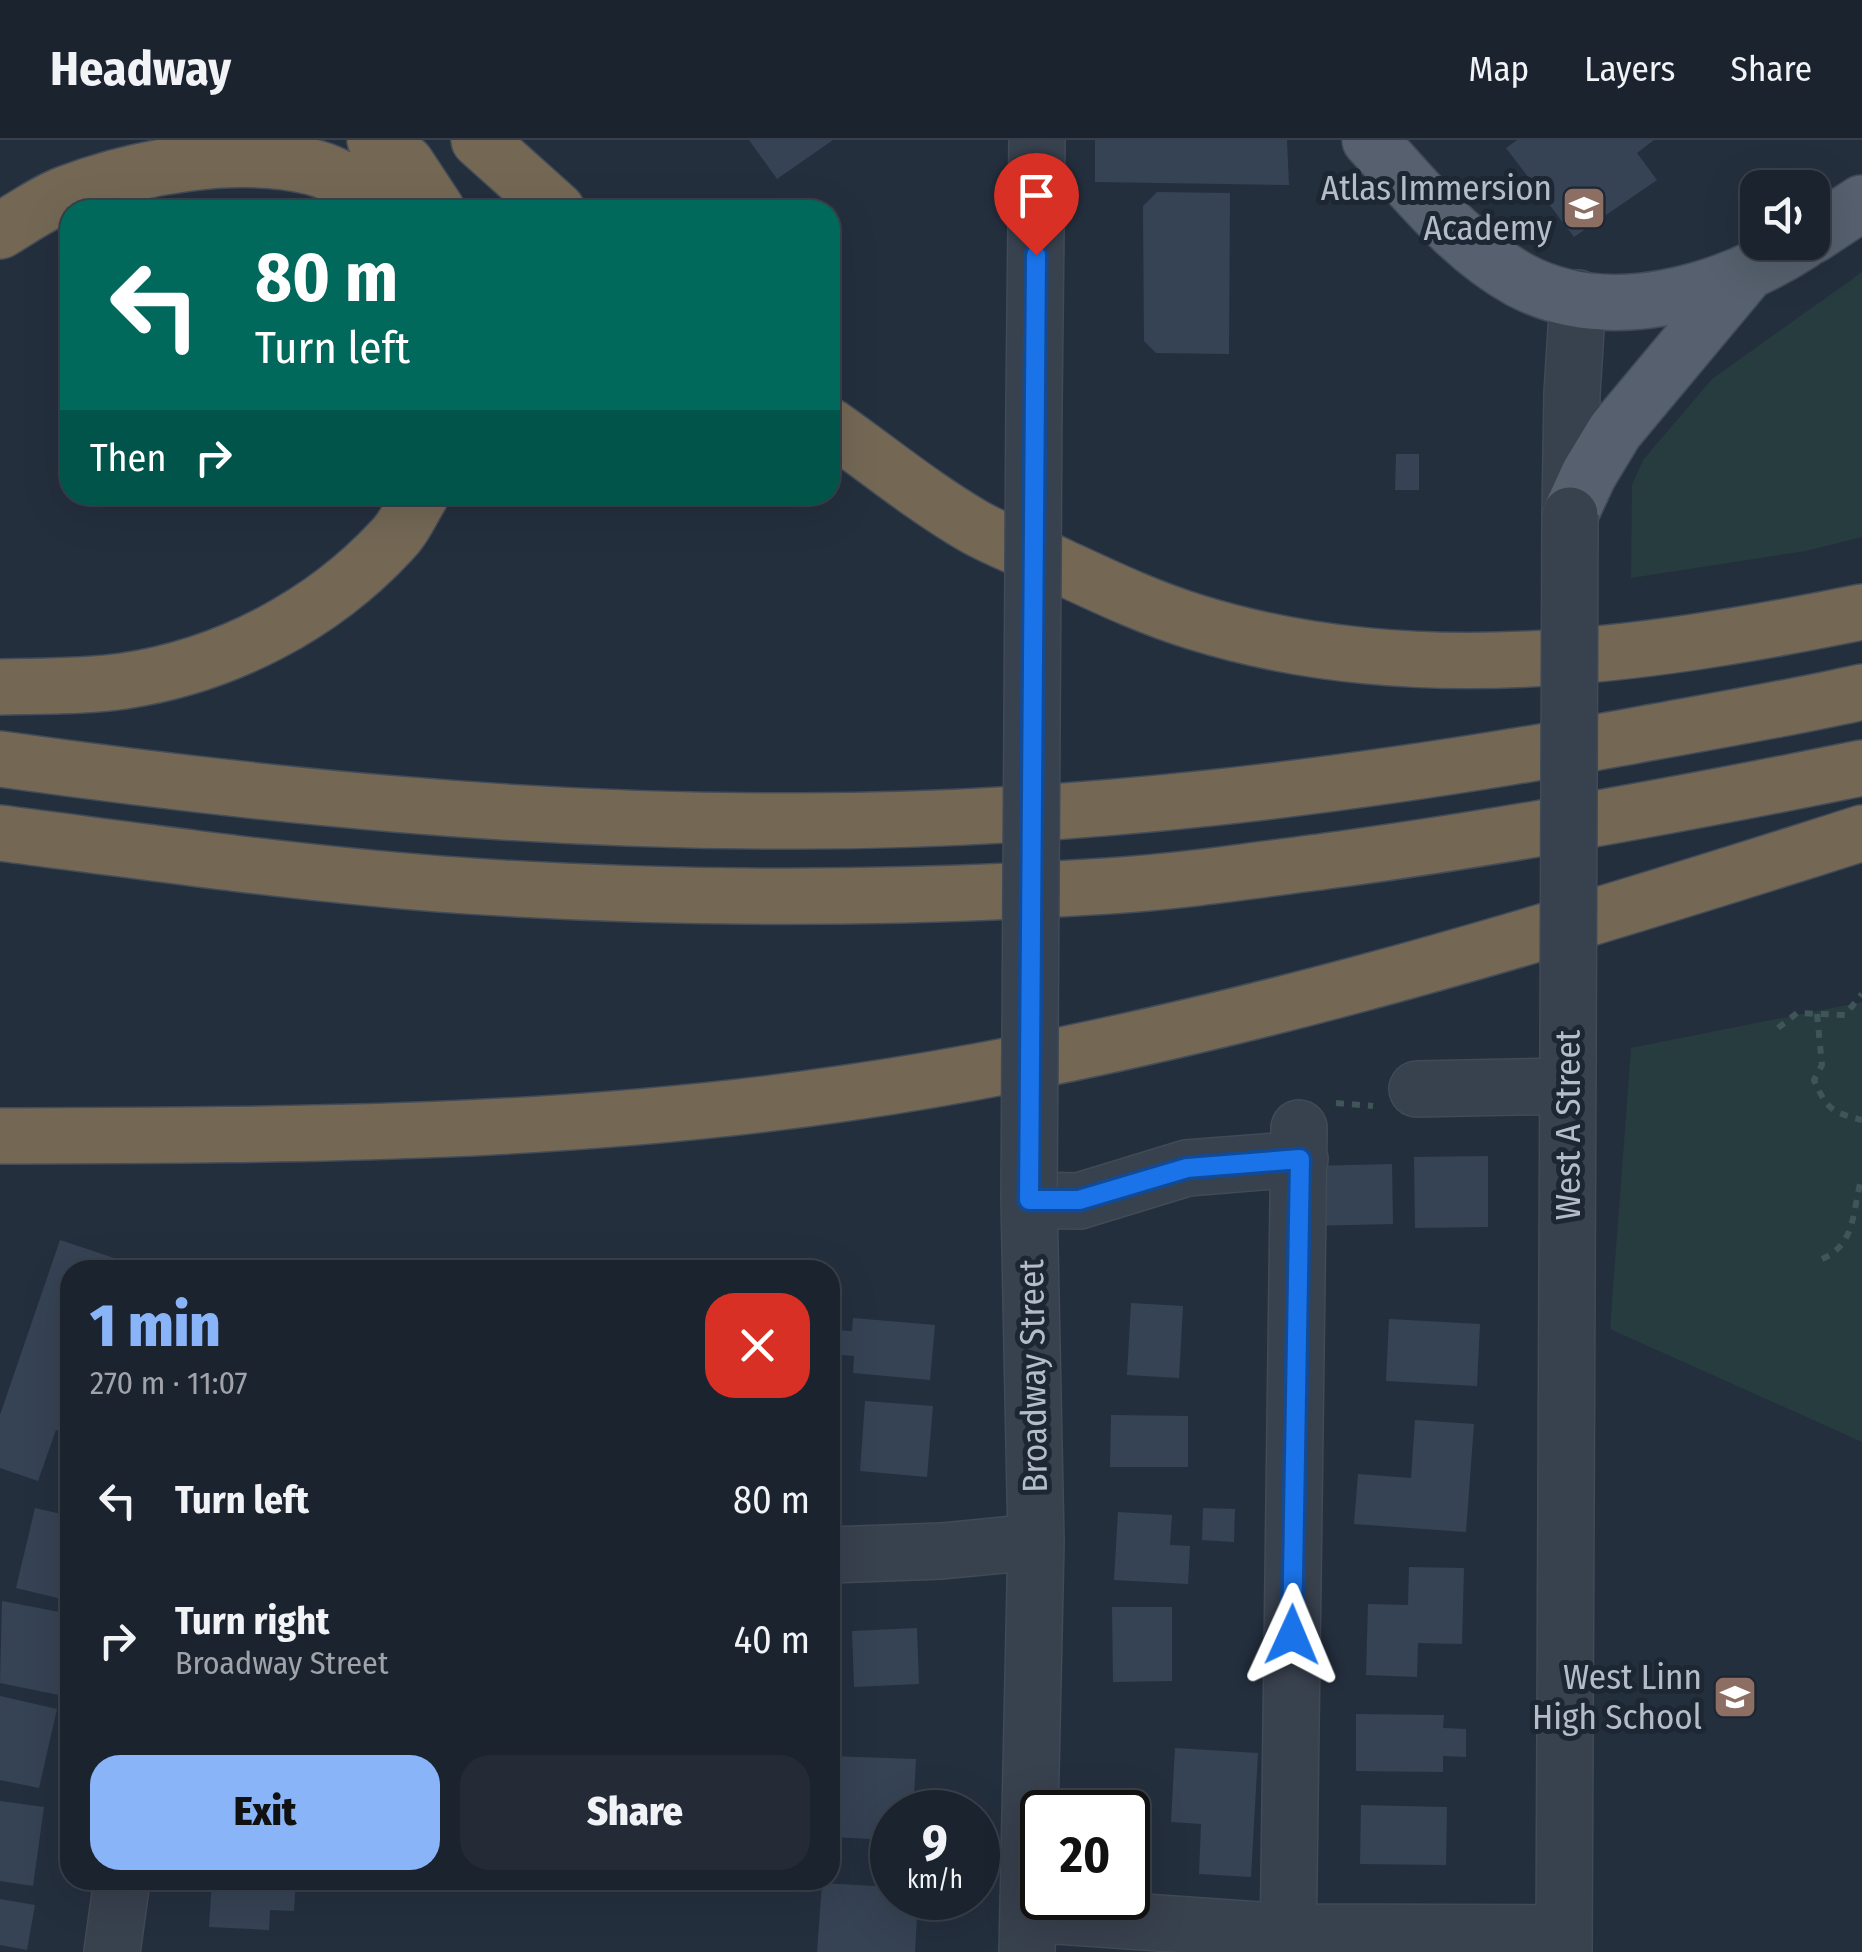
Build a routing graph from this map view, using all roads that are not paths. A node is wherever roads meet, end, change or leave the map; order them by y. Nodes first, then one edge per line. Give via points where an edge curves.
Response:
1 (375, 140) edge
2 (479, 140) edge
3 (1037, 140) edge
4 (1370, 140) edge
5 (374, 200) edge
6 (431, 200) edge
7 (546, 200) edge
8 (1862, 203) edge
9 (1830, 224) edge
10 (0, 231) edge
11 (1770, 260) edge
12 (1746, 274) junction
13 (1578, 298) junction
14 (840, 433) edge
15 (415, 505) edge
16 (1570, 514) junction
17 (1862, 612) edge
18 (4, 687) edge
19 (1862, 692) edge
20 (0, 759) edge
21 (1862, 768) edge
22 (0, 833) edge
23 (1862, 833) edge
24 (1568, 1070) junction
25 (1397, 1098) road end
26 (0, 1136) edge
27 (1029, 1200) junction
28 (1036, 1542) junction
29 (840, 1556) edge
30 (121, 1890) edge
31 (1028, 1933) edge
32 (1288, 1942) edge
33 (1564, 1943) edge
34 (112, 1952) edge

1 - 6 highway via 406,163
2 - 7 highway
3 - 27 street, Broadway Street, bridge
4 - 13 main road via 1492,262 1546,292
5 - 10 highway via 314,168 254,160 136,170 64,194
8 - 9 main road
11 - 12 main road
12 - 13 main road via 1660,298
12 - 16 main road via 1615,431
13 - 16 street, West A Street
14 - 17 highway via 973,526 1196,622 1291,644 1500,661 1665,648
15 - 18 highway via 394,538 347,582 287,626 216,658 123,682
16 - 24 street, West A Street, bridge
19 - 20 highway via 1481,763 1268,793 916,820 574,817 309,796
21 - 22 highway via 1408,850 1199,878 968,893 783,898 438,884
23 - 26 highway via 1343,986 1095,1048 848,1093 476,1130
24 - 25 street
24 - 33 street, West A Street
27 - 28 street, Broadway Street
27 - 32 street via 1079,1200 1300,1144
28 - 29 street
28 - 31 street, Broadway Street
30 - 34 street
31 - 32 street
32 - 33 street

